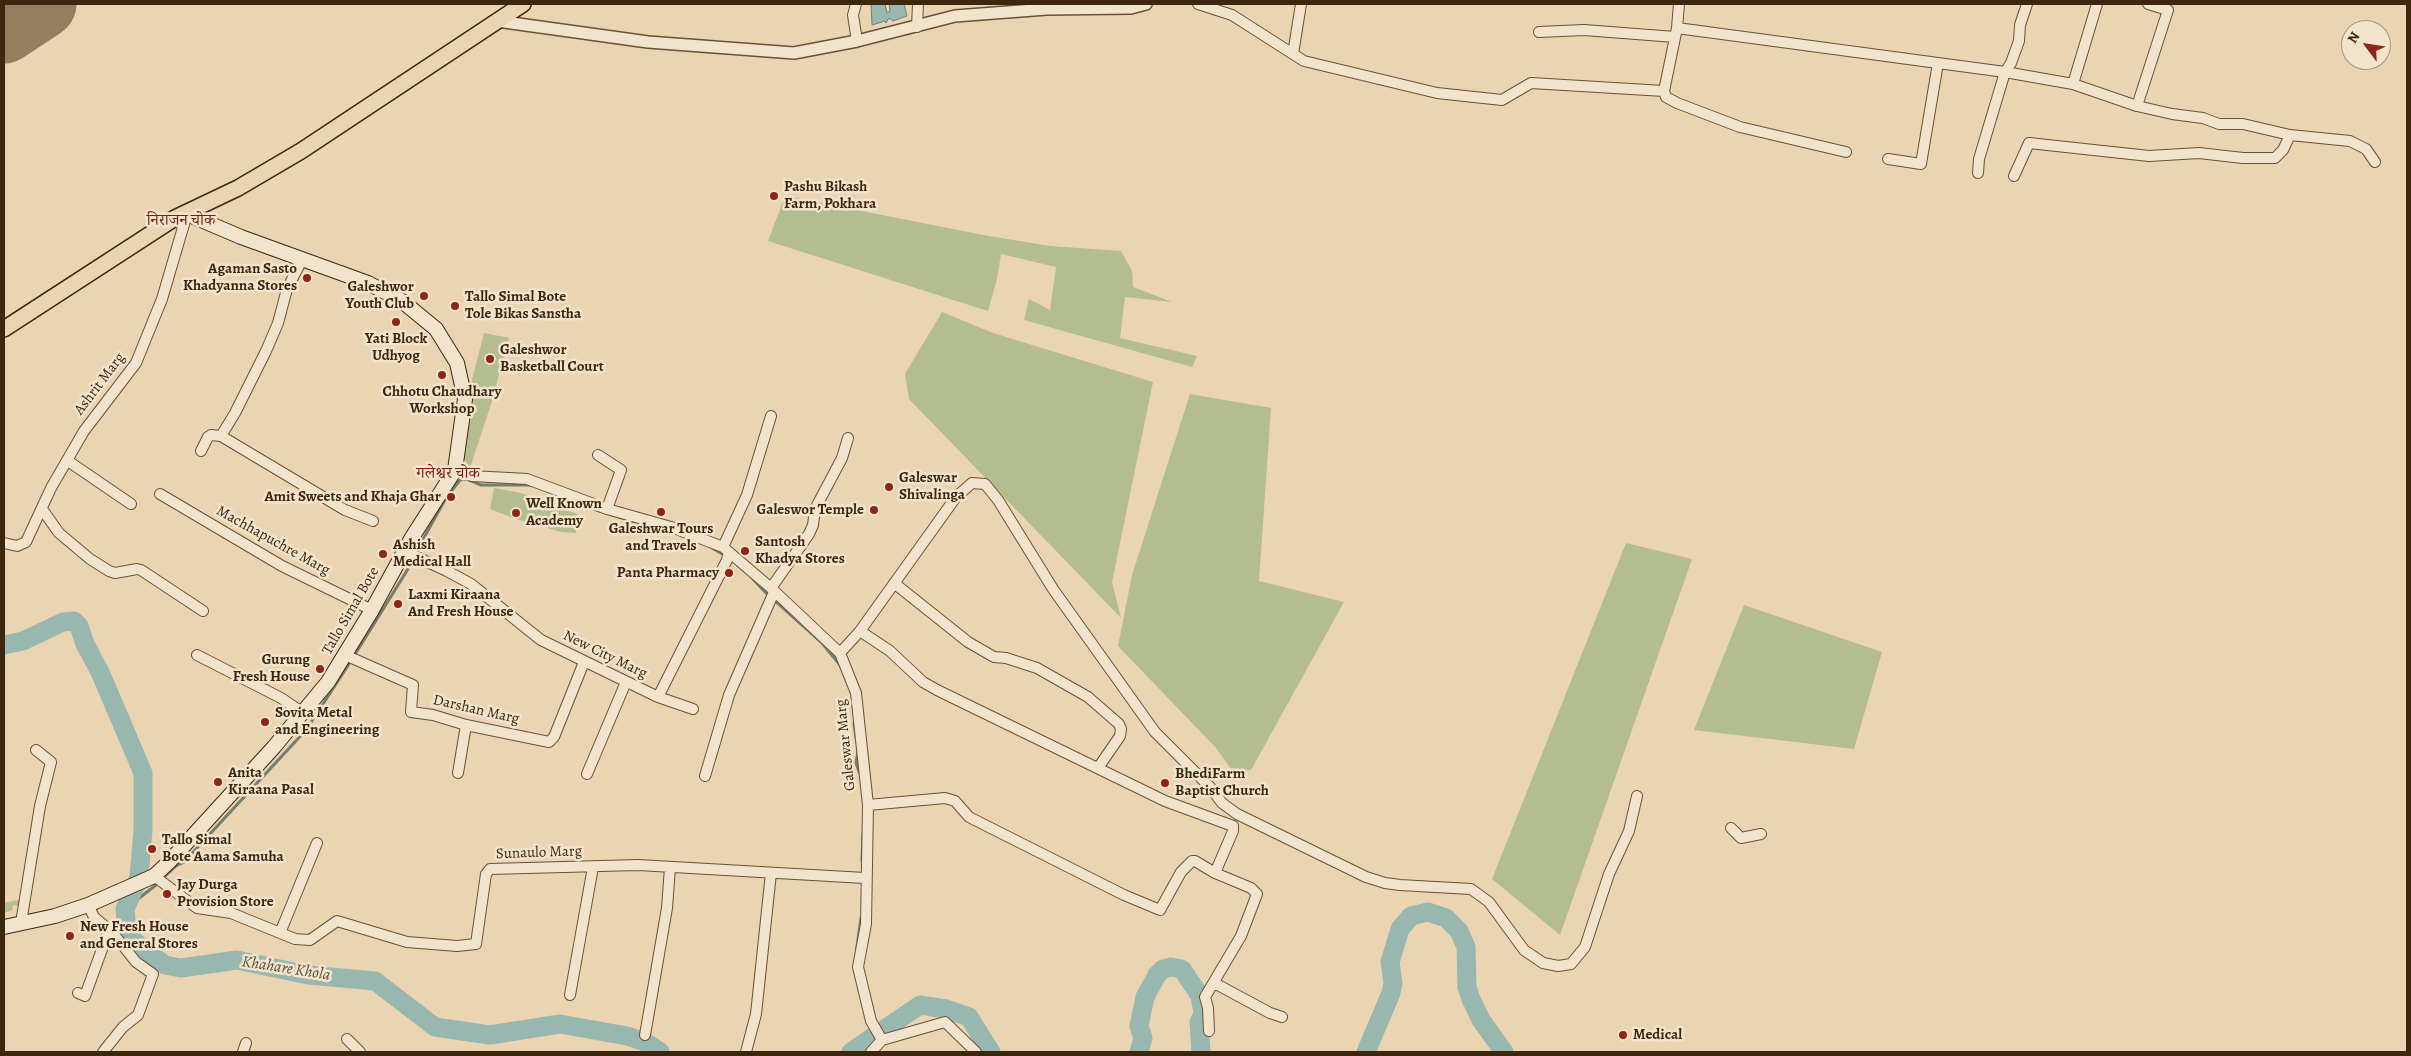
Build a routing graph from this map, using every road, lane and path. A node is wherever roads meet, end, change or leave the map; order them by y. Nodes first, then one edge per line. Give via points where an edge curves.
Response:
1 (523, 4) edge
2 (856, 4) edge
3 (918, 4) edge
4 (1146, 4) edge
5 (1198, 4) edge
6 (1301, 4) edge
7 (1679, 4) edge
8 (2027, 4) edge
9 (2098, 4) edge
10 (2148, 4) edge
11 (496, 21) junction
12 (917, 27) junction
13 (1539, 32) dead end
14 (1676, 32) junction
15 (857, 42) junction
16 (1293, 54) junction
17 (1938, 63) junction
18 (2005, 72) junction
19 (2073, 84) junction
20 (1664, 91) junction
21 (2137, 106) junction
22 (2290, 136) junction
23 (1846, 152) dead end
24 (1888, 159) dead end
25 (2374, 162) dead end
26 (1978, 173) dead end
27 (2014, 176) dead end
28 (187, 214) junction
29 (303, 258) junction
30 (4, 329) edge
31 (771, 416) dead end
32 (221, 436) junction
33 (848, 438) dead end
34 (201, 451) dead end
35 (598, 455) dead end
36 (68, 460) junction
37 (455, 470) junction
38 (160, 494) dead end
39 (131, 504) dead end
40 (42, 508) junction
41 (607, 509) junction
42 (373, 521) dead end
43 (4, 543) edge
44 (726, 550) junction
45 (404, 551) junction
46 (894, 583) junction
47 (773, 590) junction
48 (372, 610) junction
49 (203, 611) dead end
50 (860, 631) junction
51 (840, 653) junction
52 (198, 655) dead end
53 (345, 655) junction
54 (584, 662) junction
55 (626, 682) junction
56 (658, 697) junction
57 (693, 709) dead end
58 (303, 713) junction
59 (466, 725) junction
60 (36, 750) dead end
61 (1098, 768) junction
62 (458, 773) dead end
63 (587, 774) dead end
64 (705, 776) dead end
65 (1637, 796) dead end
66 (868, 805) junction
67 (1731, 828) dead end
68 (1761, 834) dead end
69 (318, 843) dead end
70 (593, 867) junction
71 (670, 867) junction
72 (771, 873) junction
73 (1215, 873) junction
74 (149, 878) junction
75 (865, 878) junction
76 (88, 905) junction
77 (21, 923) junction
78 (4, 927) edge
79 (109, 930) junction
80 (280, 933) junction
81 (1212, 985) junction
82 (78, 993) dead end
83 (570, 995) dead end
84 (1282, 1017) dead end
85 (1209, 1031) dead end
86 (645, 1035) dead end
87 (347, 1039) dead end
88 (882, 1040) junction
89 (102, 1052) edge
90 (360, 1052) edge
91 (746, 1052) edge
92 (871, 1052) edge
93 (976, 1052) edge

1 - 11 main road
2 - 15 street via 853,15
3 - 12 street
4 - 12 street via 1131,8 1047,9 955,16
5 - 16 street via 1232,16
6 - 16 street
7 - 14 street
8 - 18 street via 2020,24 2020,41
9 - 19 street
10 - 21 street via 2168,10
11 - 15 street via 648,42 794,53
11 - 28 main road via 301,151
12 - 15 street
13 - 14 street
14 - 17 street
14 - 20 street
16 - 20 street via 1304,61 1437,92 1502,100 1531,83
17 - 18 street
17 - 24 street via 1921,164
18 - 19 street
18 - 26 street via 1979,159
19 - 21 street
20 - 23 street via 1672,100 1740,127
21 - 22 street via 2219,124 2244,124
22 - 25 street via 2350,141 2366,149
22 - 27 street via 2275,158 2199,153 2149,156 2029,143
28 - 29 main road, Tallo Simal Bote
28 - 30 main road via 175,218
28 - 36 street, Ashrit Marg via 162,299 136,363 84,431
29 - 32 street via 287,289 266,351
29 - 37 main road, Tallo Simal Bote via 402,301 436,328 457,363 465,399
31 - 44 street, New City Marg
32 - 34 street via 208,437
32 - 42 street via 344,510
33 - 47 street via 842,458 815,509 809,534
35 - 41 street via 621,470
36 - 39 street
36 - 40 street, Ashrit Marg
37 - 41 street, Galeswar Marg via 472,476 527,479
37 - 45 main road, Tallo Simal Bote
38 - 48 street, Machhapuchre Marg via 282,566
40 - 43 street, Ashrit Marg via 26,542 17,546
40 - 49 street via 59,533 90,558 115,573 142,570
41 - 44 street, Galeswar Marg via 672,527
44 - 47 street, Galeswar Marg
44 - 56 street, New City Marg via 727,560
45 - 48 main road, Tallo Simal Bote
45 - 54 street, New City Marg via 471,584 541,640
46 - 50 street
46 - 61 street via 968,642 994,657 1037,668 1088,697 1119,724 1120,736
46 - 65 street via 956,497 972,483 985,484 1053,589 1155,732 1222,803 1237,814 1366,877 1400,885 1471,889 1490,902 1524,950 1542,963 1571,964 1585,947 1609,874 1629,831
47 - 51 street, Galeswar Marg
47 - 64 street via 729,695
48 - 53 main road, Tallo Simal Bote
50 - 51 street
50 - 61 street via 890,651 923,682
51 - 66 street, Galeswar Marg via 856,693
52 - 58 street
53 - 58 main road, Tallo Simal Bote
53 - 59 street, Darshan Marg via 413,684 410,712
54 - 55 street, New City Marg
54 - 59 street, Darshan Marg via 554,737 549,742
55 - 56 street, New City Marg
55 - 63 street
56 - 57 street
58 - 74 main road, Tallo Simal Bote
59 - 62 street
60 - 77 street via 51,762 40,806
61 - 73 street via 1165,800 1233,826
66 - 73 street via 944,798 955,801 970,817 1160,910 1181,872 1192,861
66 - 75 street, Galeswar Marg
67 - 68 street via 1741,838
69 - 80 street
70 - 71 street, Sunaulo Marg
70 - 80 street, Sunaulo Marg via 490,869 486,874 476,944 416,944 337,921 310,940
70 - 83 street
71 - 72 street, Sunaulo Marg
71 - 86 street via 667,908
72 - 75 street, Sunaulo Marg
72 - 91 street via 756,1014
73 - 81 street via 1257,894 1240,936
74 - 76 main road, Tallo Simal Bote
74 - 80 street, Sunaulo Marg via 197,908 231,913
75 - 88 street, Galeswar Marg via 866,924 858,967 871,1022
76 - 77 main road, Tallo Simal Bote
76 - 79 street via 94,917
77 - 78 main road, Tallo Simal Bote
79 - 82 street via 85,996
79 - 89 street via 136,962 153,974 138,1015
81 - 84 street via 1218,984
81 - 85 street via 1205,997
87 - 90 street
88 - 92 street
88 - 93 street via 946,1022

